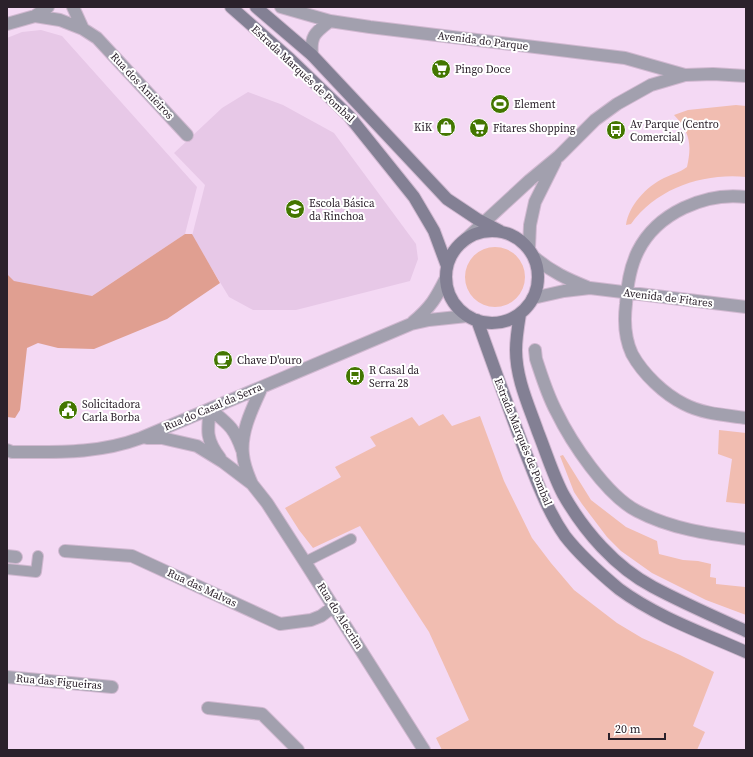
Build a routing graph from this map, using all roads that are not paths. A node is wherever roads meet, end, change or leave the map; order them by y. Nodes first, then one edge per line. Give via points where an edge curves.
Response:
1 (48, 7) edge
2 (73, 7) edge
3 (231, 7) edge
4 (256, 7) edge
5 (281, 7) edge
6 (35, 16) junction
7 (330, 21) junction
8 (7, 24) edge
9 (83, 28) junction
10 (97, 38) junction
11 (312, 55) junction
12 (685, 75) junction
13 (746, 76) edge
14 (187, 135) dead end
15 (558, 156) junction
16 (746, 197) edge
17 (484, 223) junction
18 (500, 231) junction
19 (466, 239) junction
20 (532, 253) junction
21 (447, 272) junction
22 (590, 288) junction
23 (626, 292) junction
24 (533, 298) junction
25 (746, 307) edge
26 (520, 314) junction
27 (472, 318) junction
28 (411, 324) junction
29 (535, 350) dead end
30 (262, 387) junction
31 (210, 409) junction
32 (746, 418) edge
33 (141, 438) junction
34 (7, 450) edge
35 (243, 453) junction
36 (223, 462) junction
37 (252, 484) junction
38 (352, 539) dead end
39 (746, 539) edge
40 (65, 551) dead end
41 (38, 556) dead end
42 (305, 562) junction
43 (7, 569) edge
44 (333, 607) junction
45 (746, 631) edge
46 (746, 652) edge
47 (7, 677) edge
48 (112, 687) dead end
49 (208, 708) dead end
50 (298, 750) edge
51 (424, 750) edge

1 - 6 street
2 - 9 street, Rua dos Amieiros
3 - 21 street, Estrada Marquês de Pombal via 349,116 414,197 434,231
4 - 11 street, Estrada Marquês de Pombal
5 - 7 street, Avenida do Parque
6 - 8 street
6 - 9 street, Rua dos Amieiros via 60,20
6 - 10 street, Rua dos Amieiros
7 - 11 street via 313,37
7 - 12 street, Avenida do Parque via 625,58
9 - 10 street, Rua dos Amieiros
10 - 14 street, Rua dos Amieiros
11 - 17 street, Estrada Marquês de Pombal via 448,199
12 - 13 street, Avenida do Parque
12 - 15 street, Avenida do Parque via 651,86 617,104 595,120
15 - 17 street, Avenida do Parque
15 - 20 street, Avenida do Parque via 535,202 530,225
16 - 23 street via 704,200 673,213 646,238 638,251
17 - 18 street, Estrada Marquês de Pombal
17 - 19 street, Avenida do Parque
18 - 19 street via 482,232
18 - 20 street via 515,237
19 - 21 street via 451,256
20 - 22 street, Avenida de Fitares via 548,269
20 - 24 street via 539,278
21 - 27 street via 448,289 452,299
21 - 28 street, Rua do Casal da Serra via 436,299
22 - 23 street, Avenida de Fitares
22 - 24 street, Avenida de Fitares
23 - 25 street, Avenida de Fitares
23 - 32 street via 628,342 640,368 664,391 683,404 719,415
24 - 26 street
26 - 27 street via 510,320 489,323
26 - 45 street, Estrada Marquês de Pombal via 516,351 521,385 563,493 590,535 616,561 652,587
27 - 28 street, Rua do Casal da Serra via 429,320
27 - 46 street, Estrada Marquês de Pombal via 534,475 550,511 566,536 585,558 619,588 649,608
28 - 30 street, Rua do Casal da Serra
29 - 39 street via 556,411 574,443 601,480 618,498 637,511 663,522 697,532
30 - 31 street, Rua do Casal da Serra
30 - 35 street, Rua do Alecrim via 249,418 243,439
31 - 33 street, Rua do Casal da Serra
31 - 35 street, Rua do Alecrim via 230,426 238,437
31 - 36 street, Rua do Alecrim via 208,437 212,448
33 - 34 street, Rua do Casal da Serra via 119,446 74,452
33 - 36 street, Rua do Alecrim via 162,438 197,446
35 - 37 street, Rua do Alecrim
36 - 37 street, Rua do Alecrim
37 - 42 street, Rua do Alecrim
38 - 42 lane
40 - 44 street, Rua das Malvas via 132,556 280,624 311,620
41 - 43 lane via 36,572
42 - 44 street, Rua do Alecrim
44 - 51 street, Rua do Alecrim
47 - 48 street, Rua das Figueiras
49 - 50 street via 262,714

